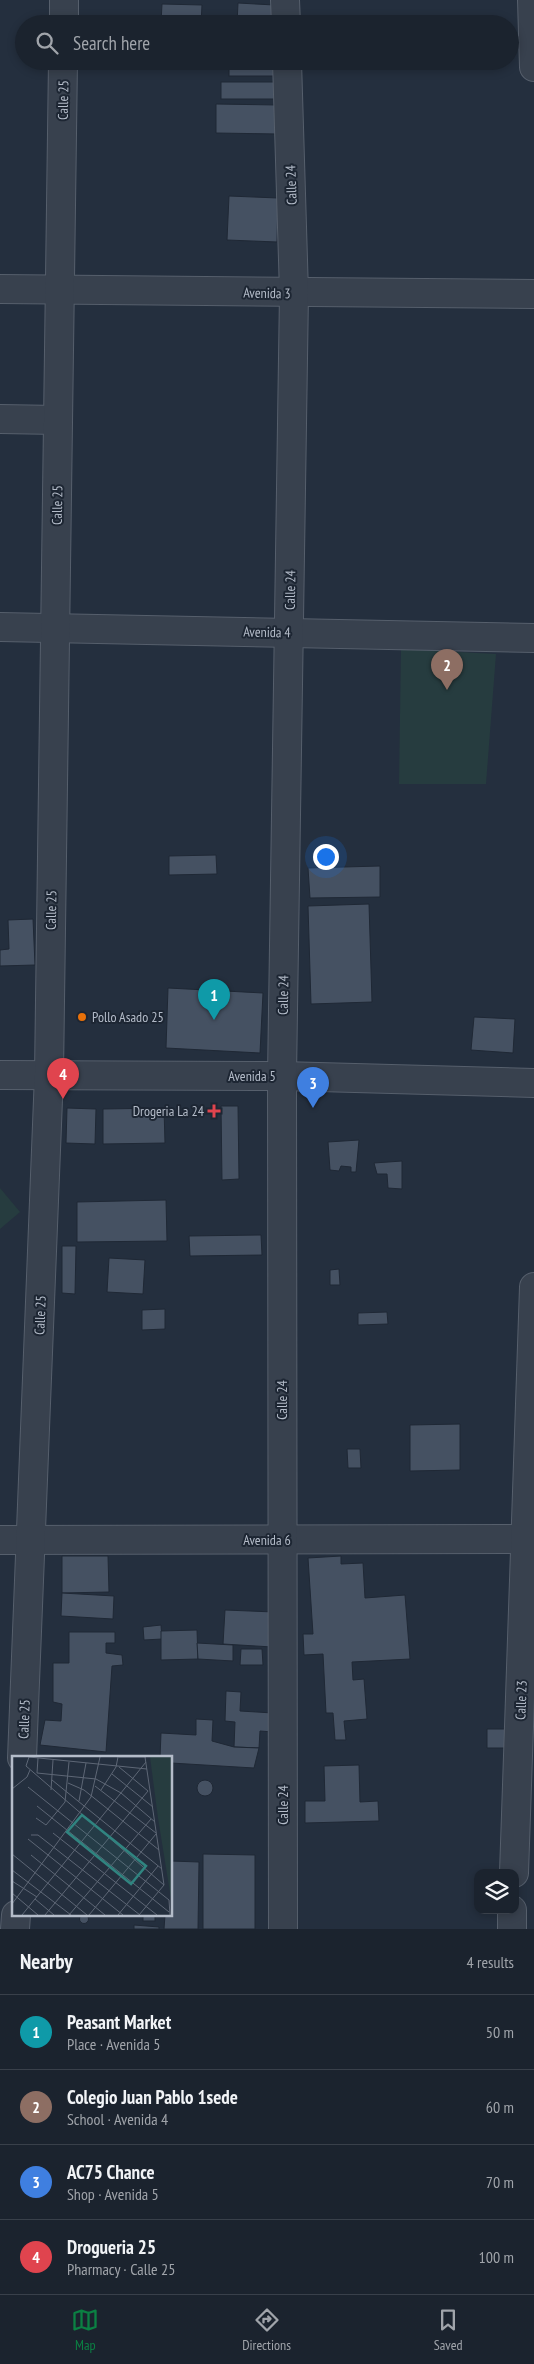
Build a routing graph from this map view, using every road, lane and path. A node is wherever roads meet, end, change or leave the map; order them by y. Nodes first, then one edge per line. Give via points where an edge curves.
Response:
1 (64, 0) edge
2 (286, 0) edge
3 (532, 0) edge
4 (64, 15) edge
5 (286, 15) edge
6 (534, 67) edge
7 (64, 70) edge
8 (287, 70) edge
9 (0, 289) edge
10 (60, 291) junction
11 (294, 293) junction
12 (534, 294) edge
13 (0, 419) edge
14 (58, 420) junction
15 (0, 627) edge
16 (55, 627) junction
17 (290, 632) junction
18 (534, 638) edge
19 (49, 1074) junction
20 (0, 1075) edge
21 (282, 1076) junction
22 (534, 1083) edge
23 (534, 1287) edge
24 (530, 1539) edge
25 (0, 1540) edge
26 (32, 1540) junction
27 (282, 1540) junction
28 (22, 1756) edge
29 (514, 1869) edge
30 (512, 1914) edge
31 (16, 1916) edge
32 (15, 1929) edge
33 (283, 1929) edge
34 (512, 1929) edge

1 - 4 street
2 - 5 street
3 - 6 street
7 - 10 street, Calle 25
8 - 11 street, Calle 24
9 - 10 street, Avenida 3
10 - 11 street, Avenida 3
10 - 14 street, Calle 25
11 - 12 street, Avenida 3
11 - 17 street, Calle 24
13 - 14 street
14 - 16 street, Calle 25
15 - 16 street, Avenida 4
16 - 17 street, Avenida 4
16 - 19 street, Calle 25
17 - 18 street, Avenida 4
17 - 21 street, Calle 24
19 - 20 street, Avenida 5
19 - 21 street, Avenida 5
19 - 26 street, Calle 25
21 - 22 street, Avenida 5
21 - 27 street, Calle 24
23 - 24 street, Calle 23
24 - 27 street, Avenida 6
24 - 29 street, Calle 23
25 - 26 street, Avenida 6
26 - 27 street, Avenida 6
26 - 28 street, Calle 25
27 - 33 street, Calle 24
30 - 34 street
31 - 32 street

